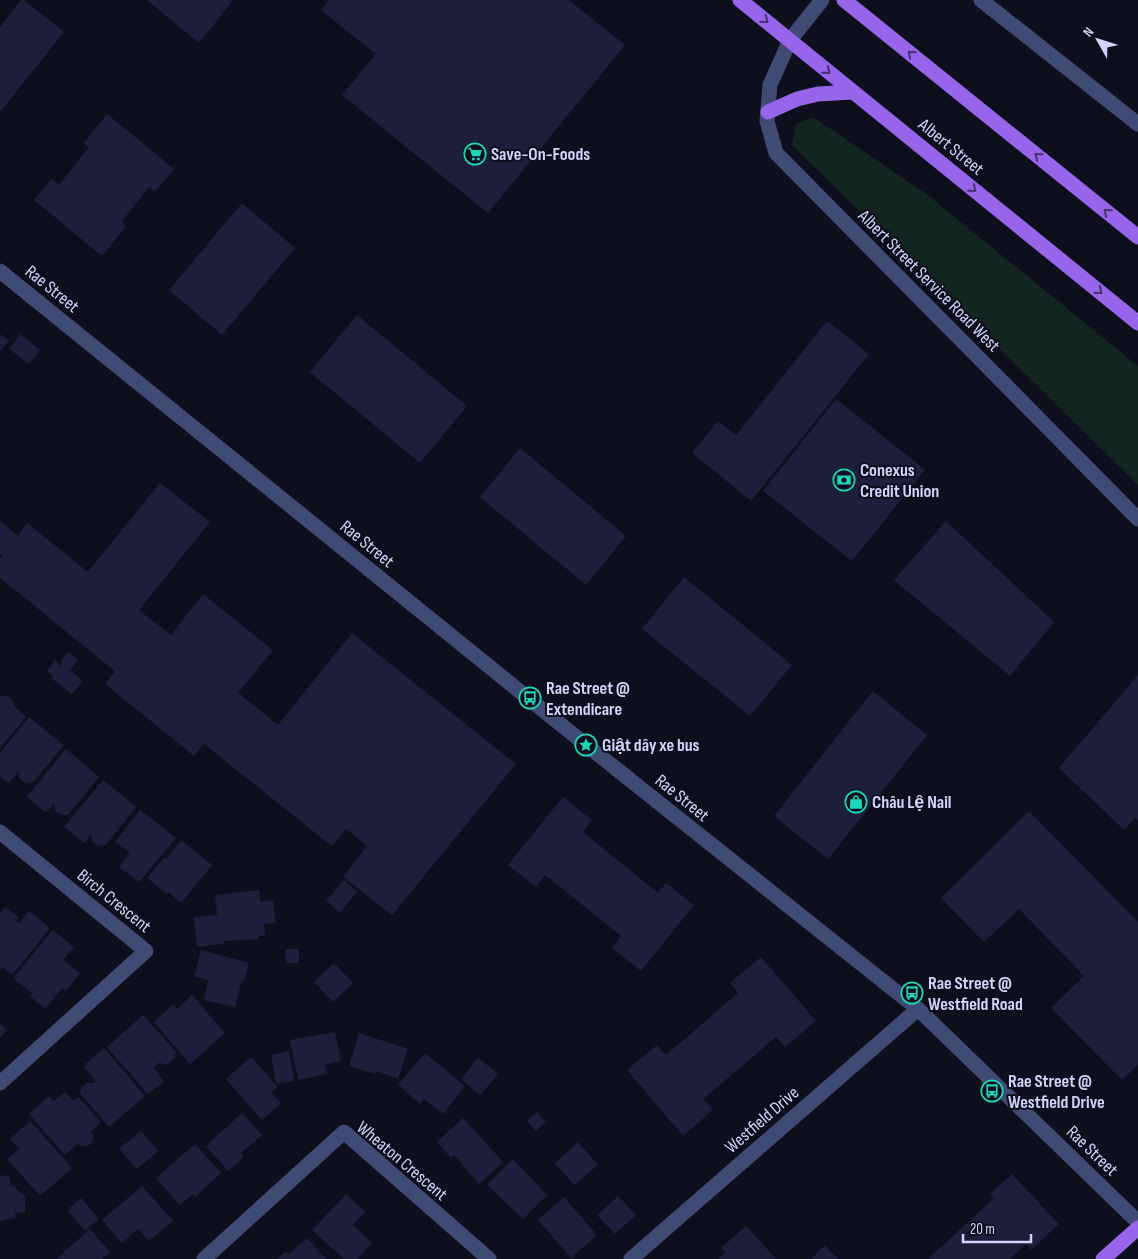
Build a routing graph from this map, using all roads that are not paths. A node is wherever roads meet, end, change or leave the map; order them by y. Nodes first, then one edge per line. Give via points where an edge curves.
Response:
1 (740, 0) edge
2 (822, 0) edge
3 (844, 0) edge
4 (981, 0) edge
5 (790, 40) junction
6 (853, 92) junction
7 (768, 112) junction
8 (1138, 124) edge
9 (1138, 237) edge
10 (0, 272) edge
11 (1138, 323) edge
12 (1138, 519) edge
13 (0, 832) edge
14 (918, 1009) junction
15 (0, 1083) edge
16 (1138, 1222) edge
17 (1138, 1228) edge
18 (204, 1259) edge
19 (489, 1259) edge
20 (630, 1259) edge
21 (1103, 1259) edge

1 -> 5 main road, Albert Street
2 - 5 street, Albert Street Service Road West
9 -> 3 main road
4 - 8 street
5 -> 6 main road, Albert Street
5 - 7 street, Albert Street Service Road West via 770,85
6 - 7 main road via 818,94
6 -> 11 main road, Albert Street
7 - 12 street, Albert Street Service Road West via 767,121 776,153
10 - 14 street, Rae Street
13 - 15 street, Birch Crescent via 146,951
14 - 16 street, Rae Street
14 - 20 street, Westfield Drive
17 - 21 main road
18 - 19 street, Wheaton Crescent via 344,1132

